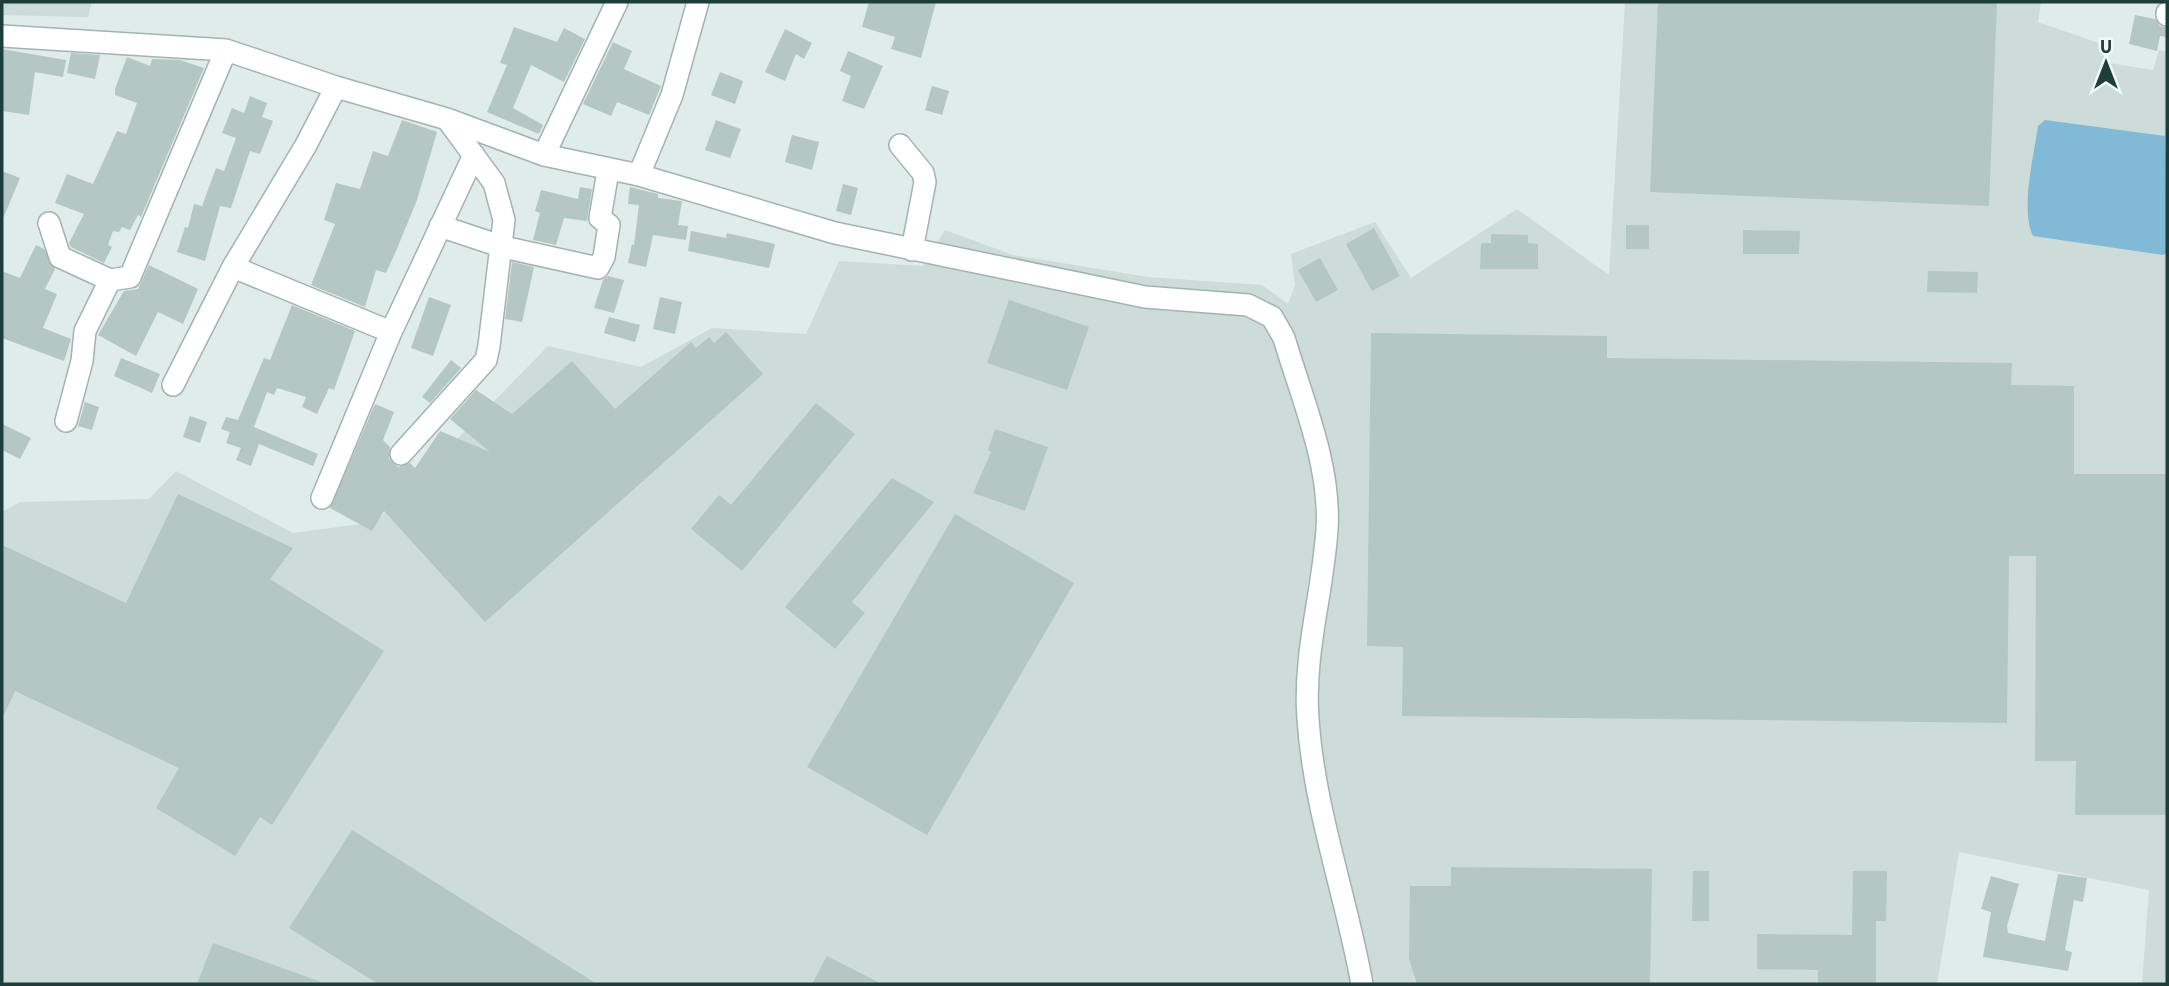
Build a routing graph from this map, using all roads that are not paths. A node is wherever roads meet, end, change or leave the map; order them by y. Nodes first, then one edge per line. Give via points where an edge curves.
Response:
1 (617, 2) edge
2 (698, 2) edge
3 (2, 36) edge
4 (226, 50) junction
5 (336, 87) junction
6 (447, 120) junction
7 (900, 145) dead end
8 (474, 155) junction
9 (544, 155) junction
10 (608, 171) junction
11 (639, 175) junction
12 (49, 223) dead end
13 (440, 226) junction
14 (503, 247) junction
15 (912, 250) junction
16 (233, 267) junction
17 (110, 280) junction
18 (391, 332) junction
19 (173, 385) dead end
20 (66, 421) dead end
21 (401, 454) dead end
22 (321, 498) dead end
23 (1362, 984) edge

1 - 9 street
2 - 11 street via 672,95
3 - 4 street
4 - 5 street
4 - 17 street via 134,272 120,281
5 - 6 street
5 - 16 street
6 - 8 street
6 - 9 street
7 - 15 street via 925,181
8 - 13 street
8 - 14 street via 494,183 505,220
9 - 10 street
10 - 11 street
10 - 14 street via 600,218 609,225 598,268
11 - 15 street via 835,233
12 - 17 street via 60,257
13 - 14 street
13 - 18 street
14 - 21 street via 486,360
15 - 23 street via 1145,297 1248,305 1278,325 1325,480 1327,528 1307,677 1308,717 1316,788
16 - 18 street
16 - 19 street
17 - 20 street via 85,331
18 - 22 street

